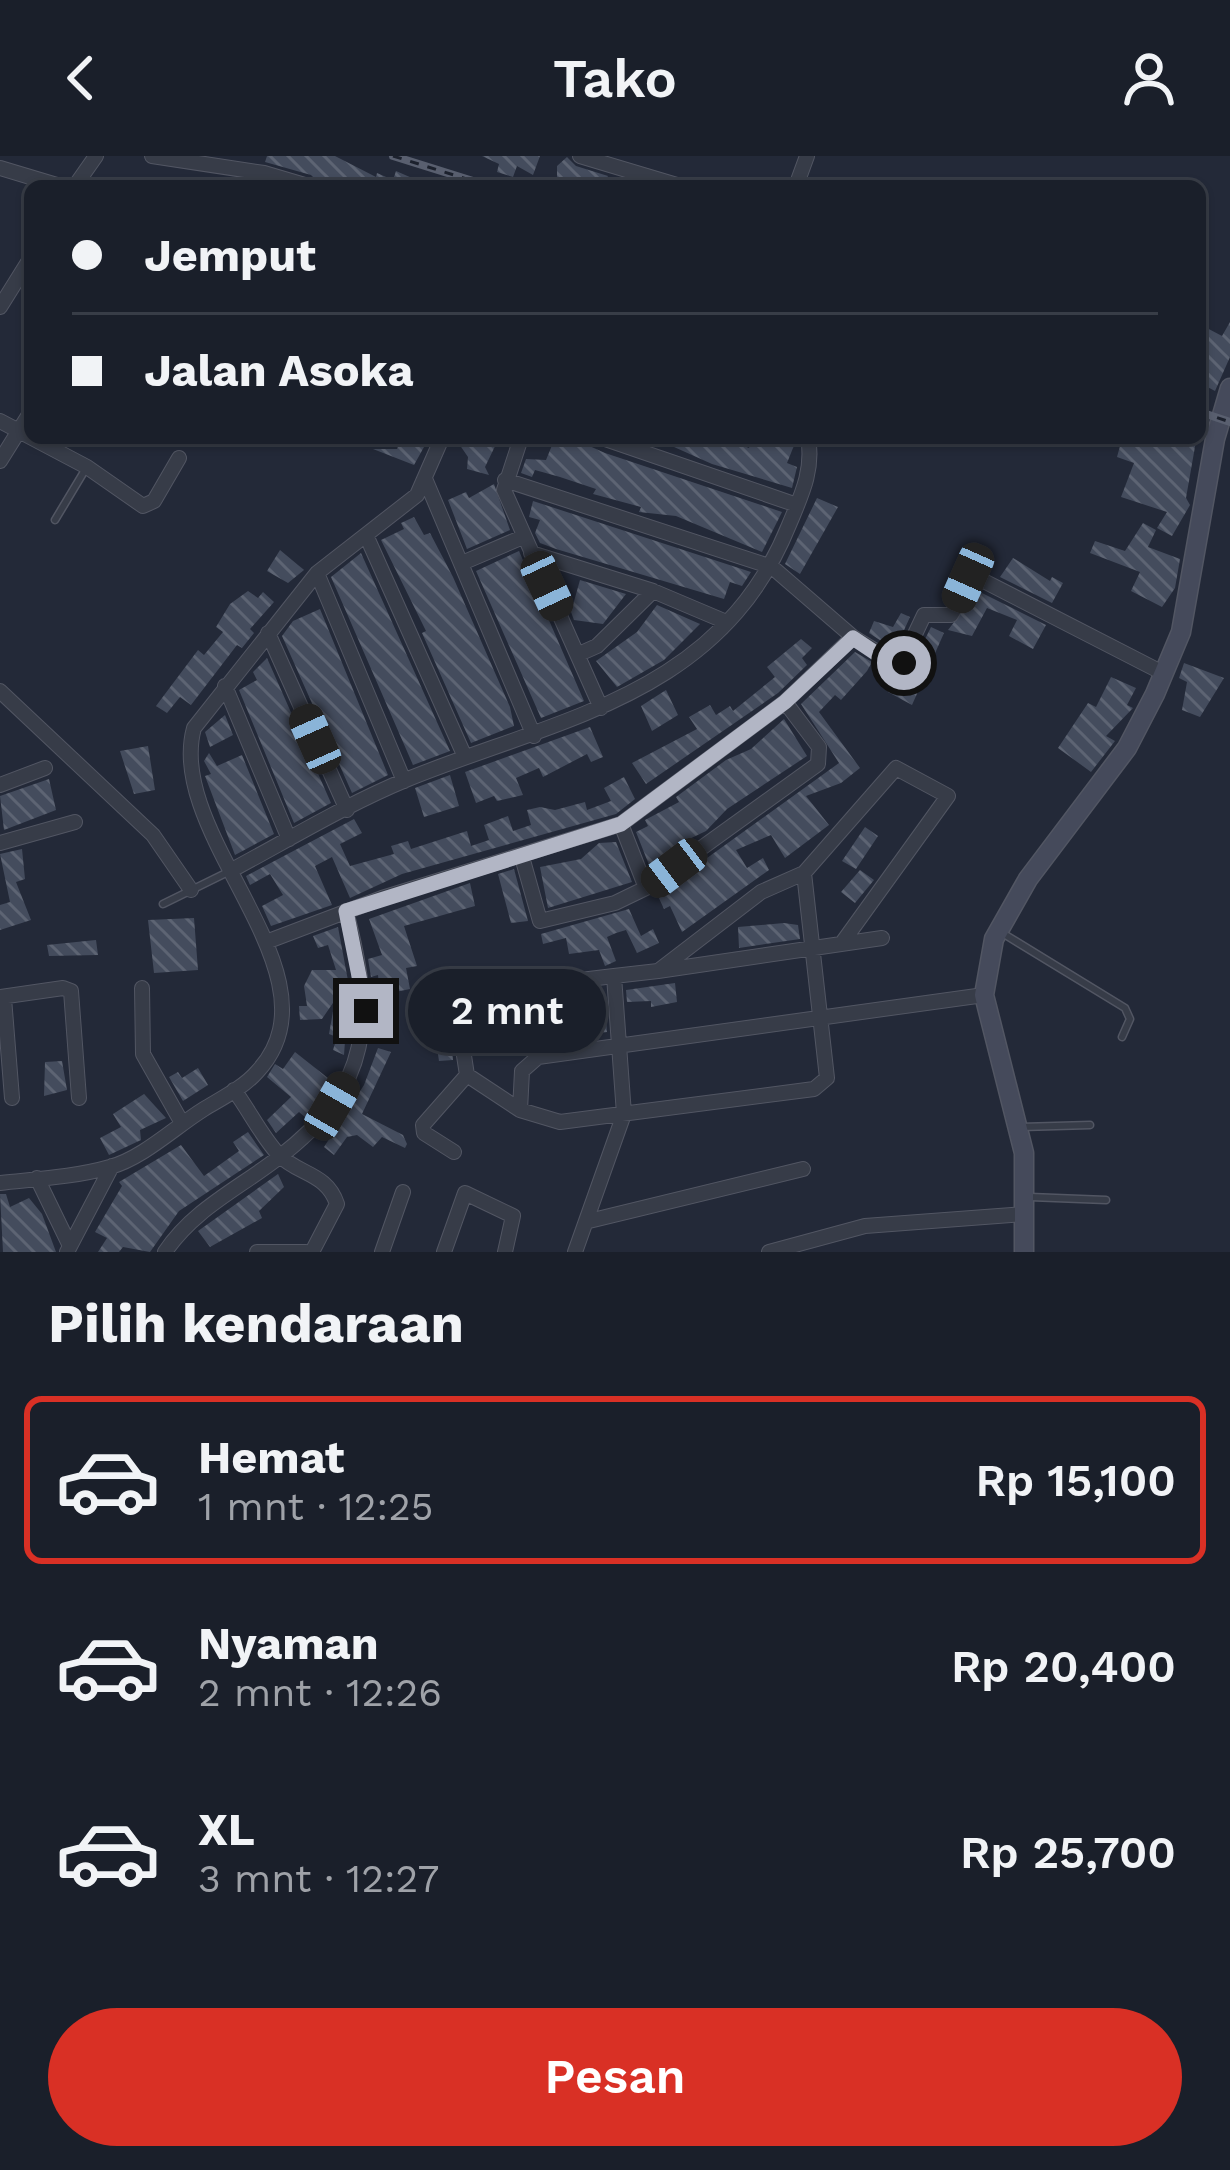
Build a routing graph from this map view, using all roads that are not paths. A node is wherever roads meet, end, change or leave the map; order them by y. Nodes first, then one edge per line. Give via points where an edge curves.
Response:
1 (152, 156) edge
2 (580, 156) edge
3 (644, 156) edge
4 (0, 168) edge
5 (638, 172) junction
6 (40, 180) edge
7 (261, 180) edge
8 (662, 180) edge
9 (24, 269) edge
10 (0, 307) edge
11 (1228, 399) edge
12 (0, 421) edge
13 (24, 423) edge
14 (19, 432) junction
15 (24, 435) edge
16 (1223, 441) edge
17 (42, 444) edge
18 (440, 444) edge
19 (519, 444) edge
20 (619, 444) edge
21 (808, 444) edge
22 (179, 458) dead end
23 (0, 461) edge
24 (87, 467) junction
25 (505, 480) junction
26 (426, 482) junction
27 (797, 506) junction
28 (55, 520) dead end
29 (366, 535) junction
30 (523, 537) junction
31 (530, 553) junction
32 (462, 563) junction
33 (772, 567) junction
34 (316, 573) junction
35 (653, 591) junction
36 (724, 621) junction
37 (268, 633) junction
38 (853, 638) junction
39 (579, 654) junction
40 (1162, 673) junction
41 (225, 686) junction
42 (0, 691) edge
43 (785, 702) junction
44 (602, 708) junction
45 (534, 736) junction
46 (465, 758) junction
47 (45, 768) dead end
48 (404, 781) junction
49 (0, 785) edge
50 (346, 810) junction
51 (75, 822) dead end
52 (621, 824) junction
53 (290, 838) junction
54 (0, 843) edge
55 (522, 857) junction
56 (230, 871) junction
57 (804, 873) junction
58 (646, 888) junction
59 (191, 890) junction
60 (163, 904) dead end
61 (346, 911) junction
62 (996, 929) junction
63 (882, 938) dead end
64 (266, 942) junction
65 (842, 943) junction
66 (812, 948) junction
67 (658, 971) junction
68 (614, 976) junction
69 (564, 982) dead end
70 (142, 988) dead end
71 (984, 995) junction
72 (2, 998) edge
73 (818, 1021) junction
74 (460, 1030) dead end
75 (1121, 1037) dead end
76 (622, 1046) junction
77 (467, 1075) junction
78 (234, 1090) junction
79 (12, 1098) dead end
80 (79, 1098) dead end
81 (520, 1110) junction
82 (624, 1114) junction
83 (182, 1123) junction
84 (1090, 1125) dead end
85 (1017, 1127) junction
86 (454, 1152) dead end
87 (280, 1156) junction
88 (112, 1166) junction
89 (802, 1169) dead end
90 (37, 1178) junction
91 (0, 1183) edge
92 (403, 1192) dead end
93 (1106, 1200) dead end
94 (1026, 1206) junction
95 (589, 1221) junction
96 (837, 1232) junction
97 (809, 1246) edge
98 (68, 1249) edge
99 (165, 1252) edge
100 (256, 1252) edge
101 (309, 1252) edge
102 (382, 1252) edge
103 (444, 1252) edge
104 (505, 1252) edge
105 (575, 1252) edge
106 (769, 1252) edge
107 (841, 1252) edge
108 (1024, 1252) edge

1 - 7 street
2 - 5 street
3 - 5 street
4 - 6 street
5 - 8 street
9 - 10 street
11 - 16 street
12 - 14 street
13 - 14 street
14 - 15 street
14 - 23 street
16 - 40 street via 1180,632
17 - 24 street
18 - 26 street
19 - 25 street
20 - 27 street
21 - 27 street via 810,469
22 - 24 street via 143,506
24 - 28 lane
25 - 30 street
25 - 33 street
26 - 29 street
26 - 32 street
27 - 33 street
29 - 34 street
29 - 46 street
30 - 31 street
30 - 32 street
31 - 35 street
31 - 39 street
32 - 45 street
33 - 36 street
33 - 38 street
34 - 37 street
34 - 48 street
35 - 36 street
35 - 39 street
36 - 44 street via 652,684
37 - 41 street
37 - 50 street
38 - 40 street via 900,666 924,615 951,615 974,576
38 - 43 street
39 - 44 street
40 - 62 street via 1127,748
41 - 53 street
41 - 56 street via 189,747 192,787
42 - 59 street via 153,835
43 - 52 street
43 - 58 street via 819,747 818,764
44 - 45 street
45 - 46 street
46 - 48 street
47 - 49 street
48 - 50 street
50 - 53 street
51 - 54 street
52 - 55 street
52 - 58 street
53 - 56 street
55 - 58 street via 540,921
55 - 61 street
56 - 59 lane
56 - 64 street
57 - 65 street via 894,769 948,796
57 - 66 street
57 - 67 street via 761,892
59 - 60 lane
61 - 64 street
61 - 87 street via 366,1011 357,1062 332,1106
62 - 71 street
62 - 75 lane via 1125,1008 1130,1019
63 - 65 street
64 - 78 street via 279,985 277,1036 256,1075
65 - 66 street
66 - 67 street
66 - 73 street
67 - 68 street
68 - 69 street
68 - 76 street
70 - 83 street via 142,1054
71 - 73 street
71 - 85 street
72 - 79 street
72 - 80 street via 71,991
73 - 76 street
73 - 82 street via 827,1078 814,1089
74 - 77 street
76 - 81 street via 528,1062
76 - 82 street
77 - 81 street
77 - 86 street via 423,1125
78 - 83 street
78 - 87 street
81 - 82 street via 560,1122
82 - 95 street
83 - 88 street
84 - 85 lane
85 - 94 street
87 - 99 street via 211,1202
87 - 101 street via 322,1179 337,1204
88 - 90 street
88 - 98 street
89 - 95 street
90 - 91 street
90 - 98 street
92 - 102 street
93 - 94 lane
94 - 96 street
94 - 108 street
95 - 105 street
96 - 97 street
96 - 107 street
97 - 106 street
100 - 101 street
103 - 104 street via 465,1193 513,1216

